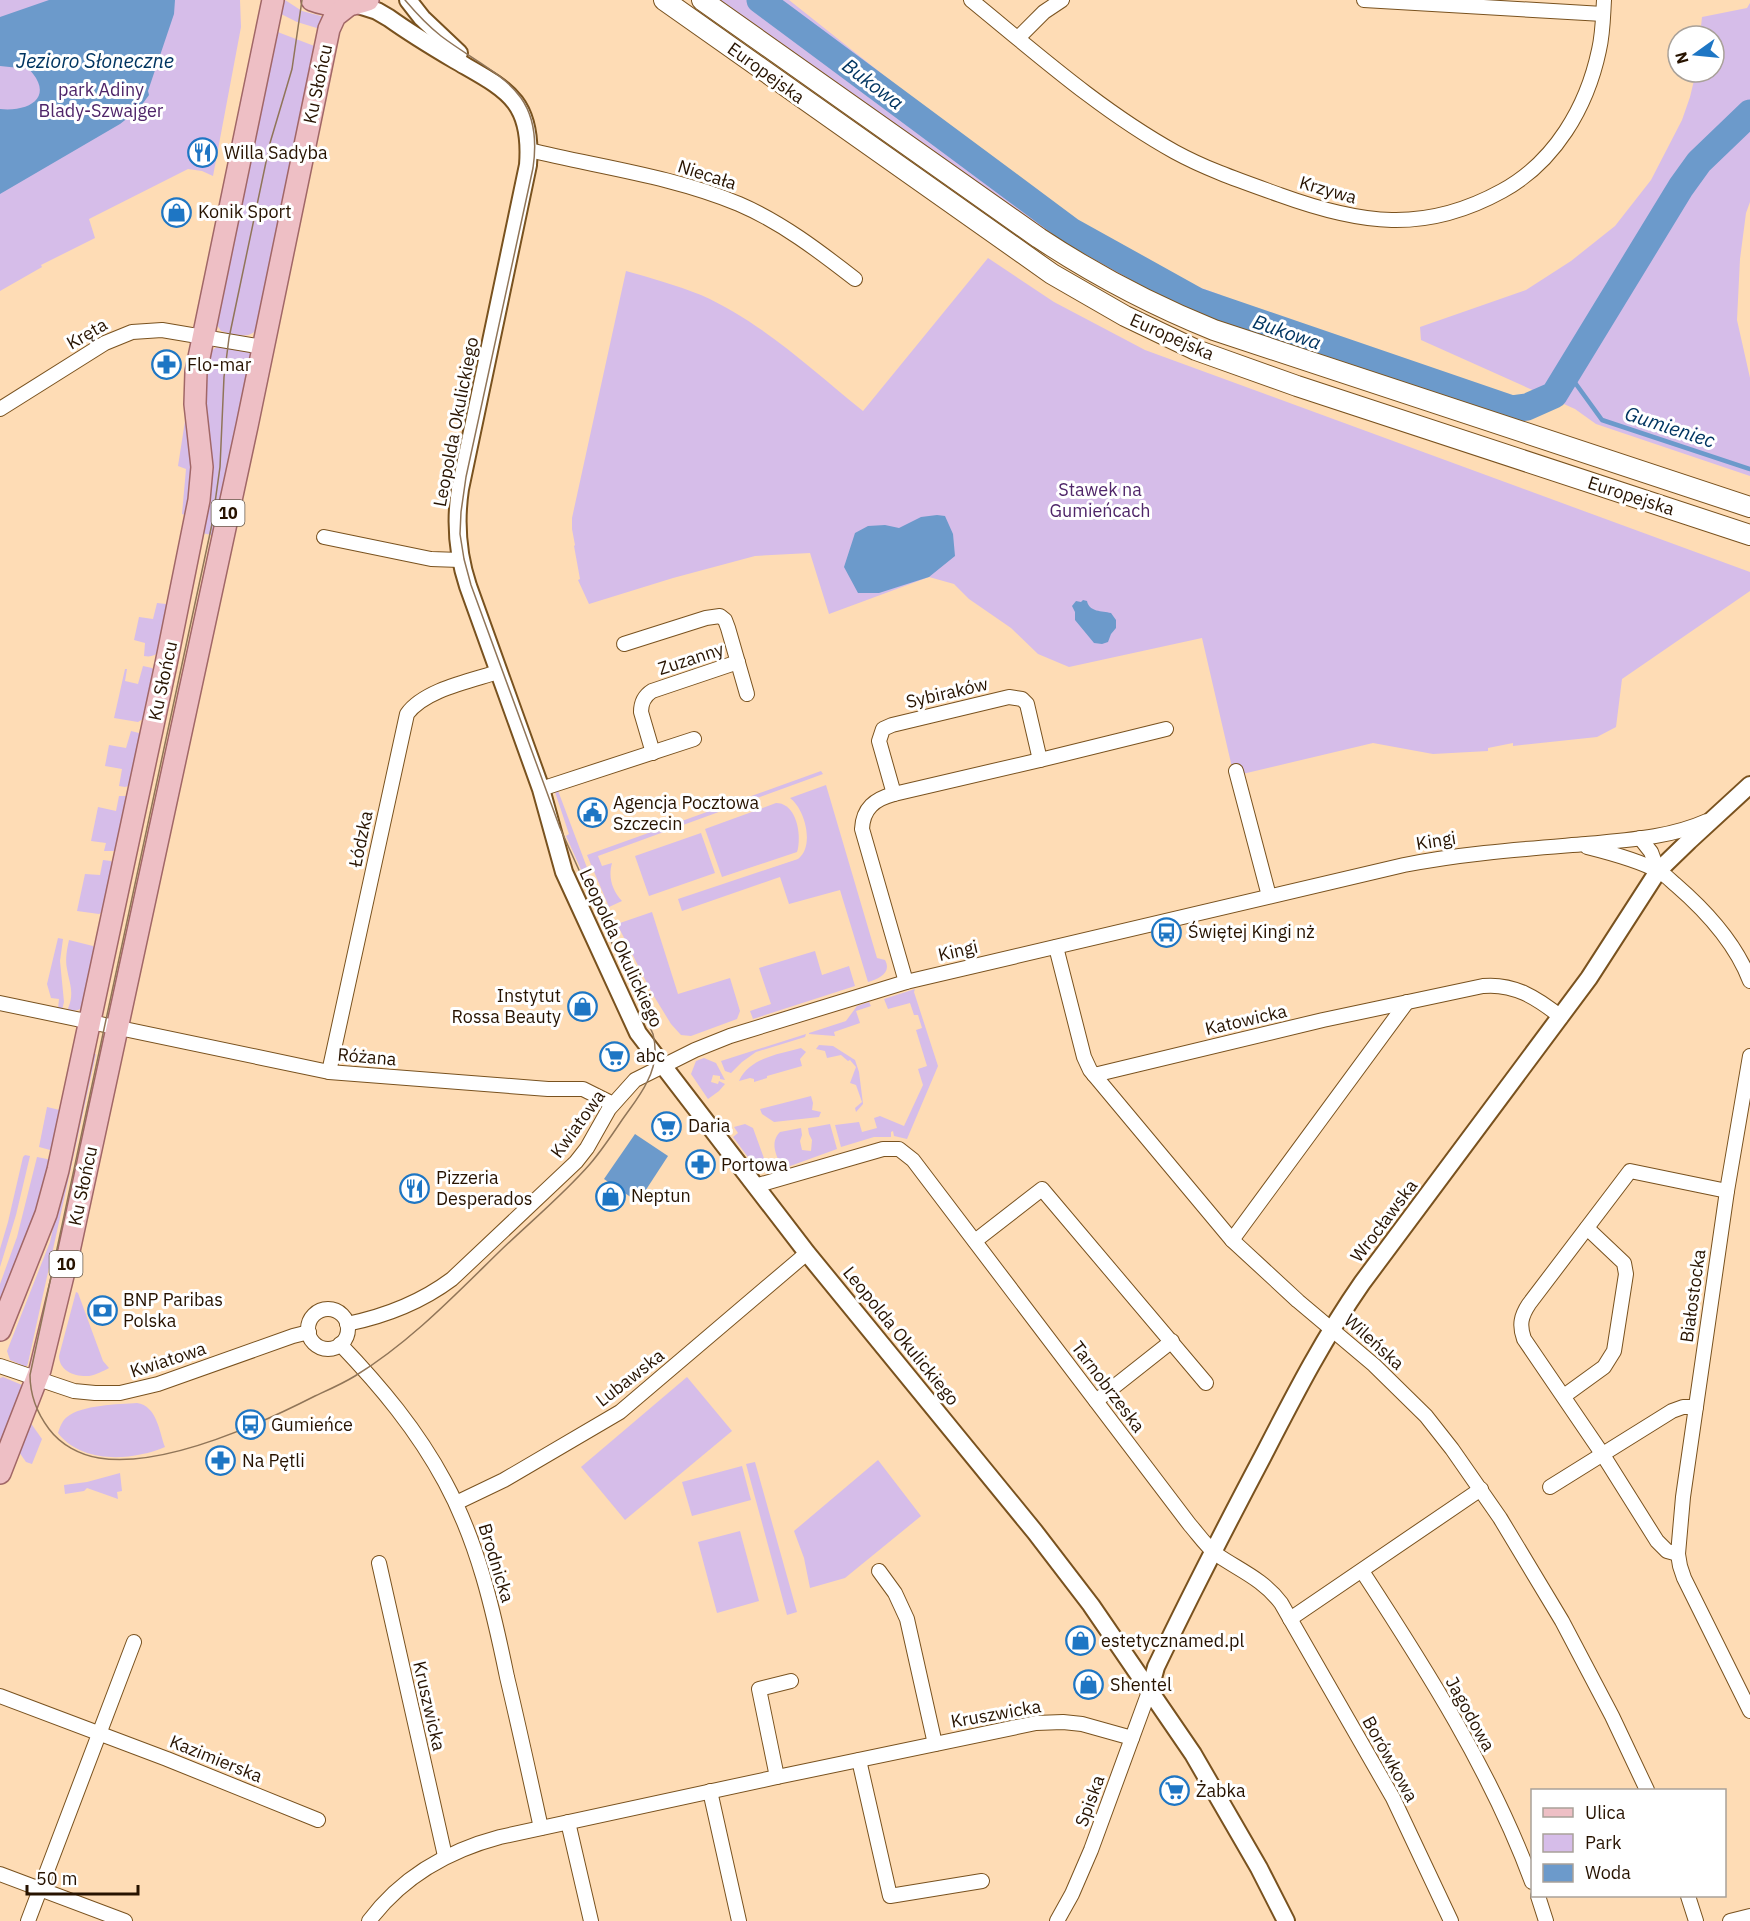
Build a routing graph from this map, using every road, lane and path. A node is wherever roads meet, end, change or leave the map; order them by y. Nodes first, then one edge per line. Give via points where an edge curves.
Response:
1 (262, 0) edge
2 (273, 0) edge
3 (312, 0) edge
4 (408, 0) edge
5 (664, 0) edge
6 (702, 0) edge
7 (971, 0) edge
8 (1062, 0) edge
9 (1364, 0) edge
10 (357, 3) edge
11 (1604, 7) edge
12 (266, 37) junction
13 (1018, 38) junction
14 (481, 74) junction
15 (529, 150) junction
16 (855, 279) dead end
17 (203, 336) junction
18 (263, 347) junction
19 (0, 409) edge
20 (1750, 507) edge
21 (1750, 535) edge
22 (324, 537) dead end
23 (460, 560) junction
24 (624, 644) dead end
25 (738, 662) junction
26 (498, 672) junction
27 (747, 694) dead end
28 (1166, 729) dead end
29 (694, 739) dead end
30 (653, 753) junction
31 (1040, 760) junction
32 (1236, 771) dead end
33 (1750, 785) edge
34 (541, 789) junction
35 (894, 794) junction
36 (1715, 818) junction
37 (1640, 838) junction
38 (1575, 845) junction
39 (1658, 871) junction
40 (1269, 897) junction
41 (1056, 947) junction
42 (1750, 981) edge
43 (906, 982) junction
44 (1407, 1002) junction
45 (0, 1004) edge
46 (1561, 1017) junction
47 (91, 1023) junction
48 (118, 1028) junction
49 (1750, 1056) edge
50 (663, 1066) junction
51 (329, 1072) junction
52 (1094, 1075) junction
53 (613, 1104) junction
54 (755, 1186) junction
55 (1727, 1191) junction
56 (1587, 1228) junction
57 (1232, 1240) junction
58 (975, 1241) junction
59 (807, 1253) junction
60 (347, 1324) junction
61 (1332, 1328) junction
62 (0, 1330) edge
63 (309, 1332) junction
64 (1172, 1341) junction
65 (340, 1344) junction
66 (0, 1366) edge
67 (37, 1379) junction
68 (1206, 1383) dead end
69 (1564, 1396) junction
70 (1096, 1401) junction
71 (1696, 1407) junction
72 (1603, 1455) junction
73 (0, 1473) edge
74 (1550, 1487) dead end
75 (1481, 1489) junction
76 (456, 1503) junction
77 (1214, 1552) junction
78 (1678, 1554) junction
79 (379, 1563) dead end
80 (879, 1570) dead end
81 (1362, 1571) junction
82 (1290, 1619) junction
83 (134, 1642) dead end
84 (791, 1681) dead end
85 (1150, 1689) junction
86 (0, 1696) edge
87 (1750, 1711) edge
88 (100, 1733) junction
89 (1132, 1738) junction
90 (935, 1744) junction
91 (859, 1760) junction
92 (777, 1777) junction
93 (1646, 1789) edge
94 (710, 1791) junction
95 (318, 1820) dead end
96 (568, 1822) junction
97 (541, 1828) junction
98 (445, 1856) junction
99 (0, 1874) edge
100 (1531, 1877) edge
101 (982, 1881) dead end
102 (40, 1890) junction
103 (1538, 1897) edge
104 (1688, 1897) edge
105 (28, 1921) edge
106 (125, 1921) edge
107 (369, 1921) edge
108 (591, 1921) edge
109 (739, 1921) edge
110 (1057, 1921) edge
111 (1286, 1921) edge
112 (1451, 1921) edge
113 (1546, 1921) edge
114 (1696, 1921) edge

1 - 12 main road
2 - 12 main road, Ku Słońcu / 10
3 - 10 main road via 326,4
4 - 14 street, Leopolda Okulickiego
5 - 21 main road, Europejska via 1052,274 1149,329 1297,386
6 - 20 main road, Europejska via 1039,238 1156,305 1214,330
7 - 13 street, Krzywa
8 - 13 street
9 - 11 street
10 - 14 street, Leopolda Okulickiego
10 - 18 main road, Ku Słońcu / 10 via 335,16 329,29
11 - 13 street, Krzywa via 1600,48 1588,87 1571,124 1549,155 1512,186 1484,200 1435,216 1401,221 1336,213 1200,164 1121,117
12 - 17 main road, Ku Słońcu / 10
14 - 15 street, Leopolda Okulickiego via 501,87 517,105 526,125
15 - 16 street, Niecała via 654,177 721,197 793,234
15 - 23 street, Leopolda Okulickiego via 460,489
17 - 18 street
17 - 19 street, Kręta via 162,330 123,334
17 - 47 main road, Ku Słońcu / 10 via 195,387 202,467 199,500
18 - 48 main road, Ku Słońcu / 10
22 - 23 street via 430,559
23 - 26 street, Leopolda Okulickiego
24 - 25 street, Zuzanny via 720,616 725,620
25 - 27 street, Zuzanny
25 - 30 street, Zuzanny via 646,695 641,712
26 - 34 street, Leopolda Okulickiego
26 - 51 street, Łódzka via 424,697 407,714
28 - 31 street
29 - 30 street
30 - 34 street
31 - 35 street
31 - 35 street, Sybiraków via 1027,704 1022,699 1009,697 892,724 883,729 879,741
32 - 40 street
33 - 36 street, Wrocławska
34 - 50 street, Leopolda Okulickiego via 561,863 578,905 633,1026
35 - 43 street via 871,804 862,829
36 - 37 street, Kingi via 1680,831
36 - 39 street, Wrocławska
37 - 38 street, Kingi
37 - 39 street
38 - 39 street, Kingi
38 - 40 street, Kingi via 1434,859
39 - 42 street via 1709,918
39 - 46 street, Wrocławska
40 - 41 street, Kingi
41 - 43 street, Kingi
41 - 52 street, Wileńska via 1084,1058
43 - 50 street, Kingi via 730,1036
44 - 46 street, Katowicka via 1483,986 1506,986 1527,994
44 - 52 street, Katowicka
44 - 57 street
45 - 47 street
46 - 61 street, Wrocławska
47 - 48 street
47 - 62 main road, Ku Słońcu / 10 via 52,1196
48 - 51 street, Różana
48 - 67 main road, Ku Słońcu / 10
49 - 55 street, Białostocka
50 - 53 street, Kwiatowa via 635,1080
50 - 54 street, Leopolda Okulickiego
51 - 53 street, Różana via 583,1089
52 - 57 street, Wileńska
53 - 60 street, Kwiatowa via 576,1162 457,1275 404,1307
54 - 58 street, Tarnobrzeska via 872,1152 899,1149 920,1169
54 - 59 street, Leopolda Okulickiego
55 - 56 street via 1630,1171
55 - 71 street, Białostocka
56 - 69 street via 1521,1320 1524,1339
56 - 69 street via 1624,1263 1626,1274 1614,1351 1604,1367
57 - 61 street, Wileńska
58 - 64 street via 1042,1189
58 - 70 street, Tarnobrzeska
59 - 76 street, Lubawska via 620,1412 504,1480
59 - 85 street, Leopolda Okulickiego via 1035,1532
60 - 63 street via 339,1312 324,1309 312,1318
60 - 65 street via 346,1337
61 - 75 street, Wileńska via 1426,1416
61 - 77 street, Wrocławska
63 - 65 street via 320,1347
63 - 67 street, Kwiatowa via 130,1391 90,1393
64 - 68 street
64 - 70 street
65 - 76 street, Brodnicka via 409,1422
66 - 67 street
67 - 73 main road, Ku Słońcu / 10
69 - 72 street
70 - 77 street, Tarnobrzeska
71 - 72 street via 1678,1408
71 - 78 street, Białostocka
72 - 74 street
72 - 78 street via 1657,1541 1667,1551
75 - 81 street
75 - 93 street, Wileńska via 1562,1621
76 - 97 street, Brodnicka via 490,1600
77 - 82 street, Borówkowa via 1266,1586
77 - 85 street, Wrocławska via 1156,1667
78 - 87 street, Białostocka via 1684,1578
79 - 98 street, Kruszwicka
80 - 90 street, Kruszwicka via 907,1619
81 - 82 street
81 - 100 street, Jagodowa via 1412,1647 1482,1771
82 - 112 street, Borówkowa via 1392,1798
83 - 88 street
84 - 92 street via 759,1689
85 - 89 street, Spiska
85 - 111 street, Leopolda Okulickiego via 1215,1791
86 - 88 street, Kazimierska
88 - 95 street, Kazimierska
88 - 102 street
89 - 90 street, Kruszwicka via 1093,1726 1050,1722
89 - 110 street, Spiska via 1091,1850
90 - 91 street, Kruszwicka
91 - 92 street, Kruszwicka
91 - 101 street via 890,1896
92 - 94 street, Kruszwicka
94 - 96 street, Kruszwicka
94 - 109 street
96 - 97 street, Kruszwicka
96 - 108 street
97 - 98 street, Kruszwicka via 480,1842
98 - 107 street, Kruszwicka via 410,1878
99 - 102 street
102 - 105 street
102 - 106 street
103 - 113 street
104 - 114 street

